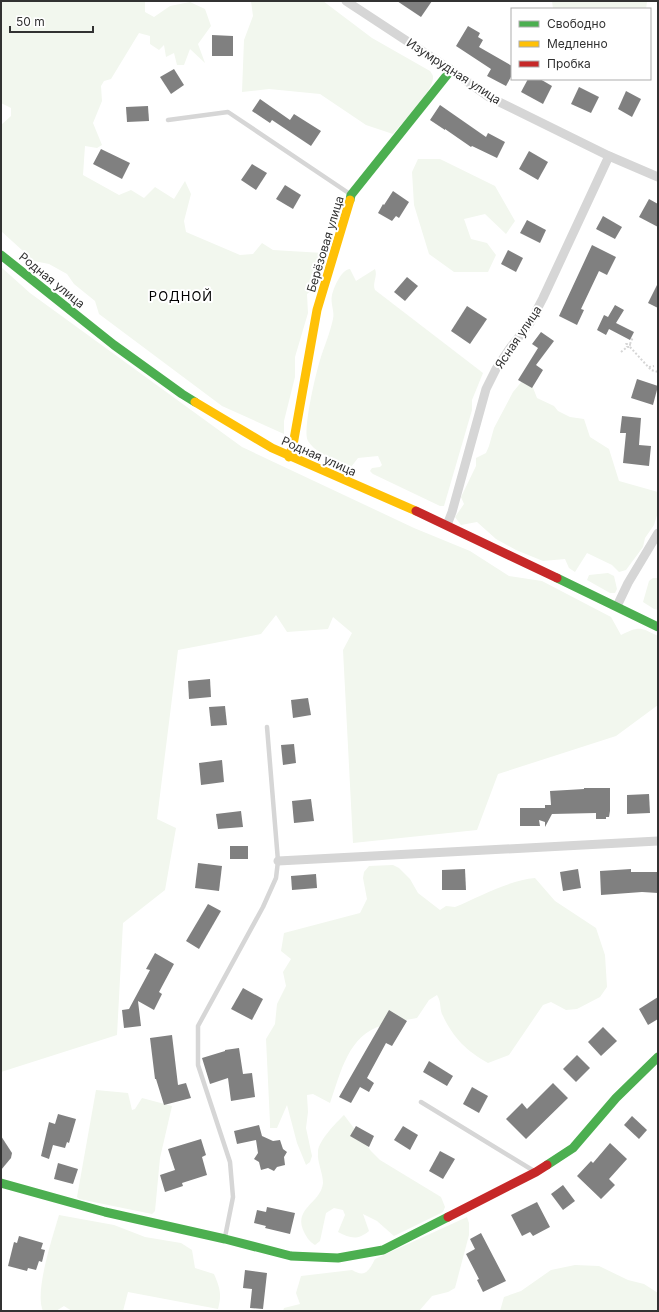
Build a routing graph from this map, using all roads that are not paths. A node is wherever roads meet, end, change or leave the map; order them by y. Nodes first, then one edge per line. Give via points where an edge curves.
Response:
1 (346, 1) edge
2 (451, 70) junction
3 (168, 120) dead end
4 (609, 156) junction
5 (658, 178) edge
6 (351, 195) junction
7 (1, 255) edge
8 (289, 457) junction
9 (447, 525) junction
10 (658, 533) edge
11 (617, 606) junction
12 (658, 627) edge
13 (267, 727) dead end
14 (658, 841) edge
15 (278, 861) junction
16 (658, 1057) edge
17 (421, 1102) dead end
18 (536, 1172) junction
19 (1, 1183) edge
20 (225, 1239) junction

1 - 2 street, Изумрудная улица
2 - 4 street, Изумрудная улица via 489,96
2 - 6 street, Берёзовая улица
3 - 6 lane via 228,112
4 - 5 street, Изумрудная улица
4 - 9 street, Ясная улица via 540,305 496,369 486,389
6 - 8 street, Берёзовая улица via 317,310
7 - 8 street, Родная улица via 114,345 182,394
8 - 9 street, Родная улица
9 - 11 street, Родная улица
10 - 11 street
11 - 12 street, Родная улица
13 - 15 lane
14 - 15 street
15 - 20 lane via 276,878 263,907 198,1026 198,1065 230,1162 233,1197
16 - 18 street via 616,1098 573,1148
17 - 18 lane
18 - 20 street via 383,1250 338,1258 291,1256
19 - 20 street via 105,1212

